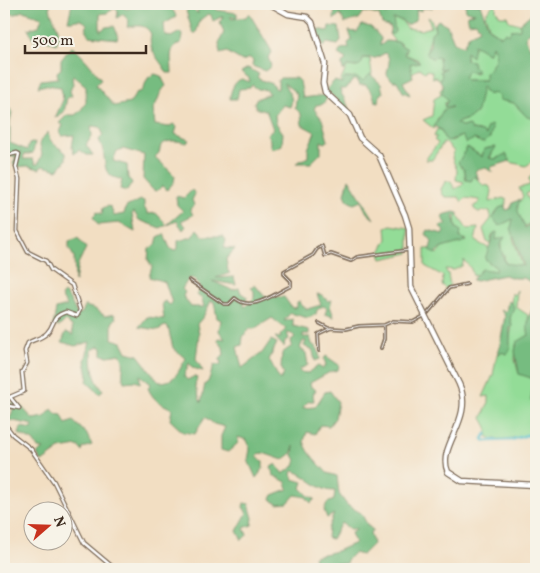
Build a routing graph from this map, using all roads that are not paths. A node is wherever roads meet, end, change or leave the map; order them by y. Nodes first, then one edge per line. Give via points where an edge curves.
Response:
1 (270, 4) edge
2 (4, 156) edge
3 (409, 250) junction
4 (189, 280) dead end
5 (466, 284) dead end
6 (425, 316) junction
7 (319, 323) dead end
8 (384, 325) junction
9 (332, 328) junction
10 (381, 348) dead end
11 (319, 351) dead end
12 (4, 406) edge
13 (4, 423) edge
14 (536, 485) edge
15 (114, 569) edge

1 - 3 highway via 288,14 306,17 313,23 325,64 325,91 350,116 360,138 381,158 407,219
2 - 12 street via 19,154 16,227 27,251 46,261 50,269 71,284 80,310 77,316 64,312 54,318 48,332 28,343 25,351 27,363 22,372 24,391 10,397 19,408
3 - 4 street via 359,256 351,261 331,254 325,256 322,246 314,255 284,271 291,286 254,303 244,304 235,298 224,304
3 - 6 highway via 410,283
5 - 6 street via 448,288
6 - 8 street via 413,322 393,321
6 - 14 highway via 461,391 462,412 445,462 448,472 462,481
7 - 9 street
8 - 9 street
8 - 10 street
9 - 11 street via 318,333
13 - 15 street via 31,449 54,482 84,543

